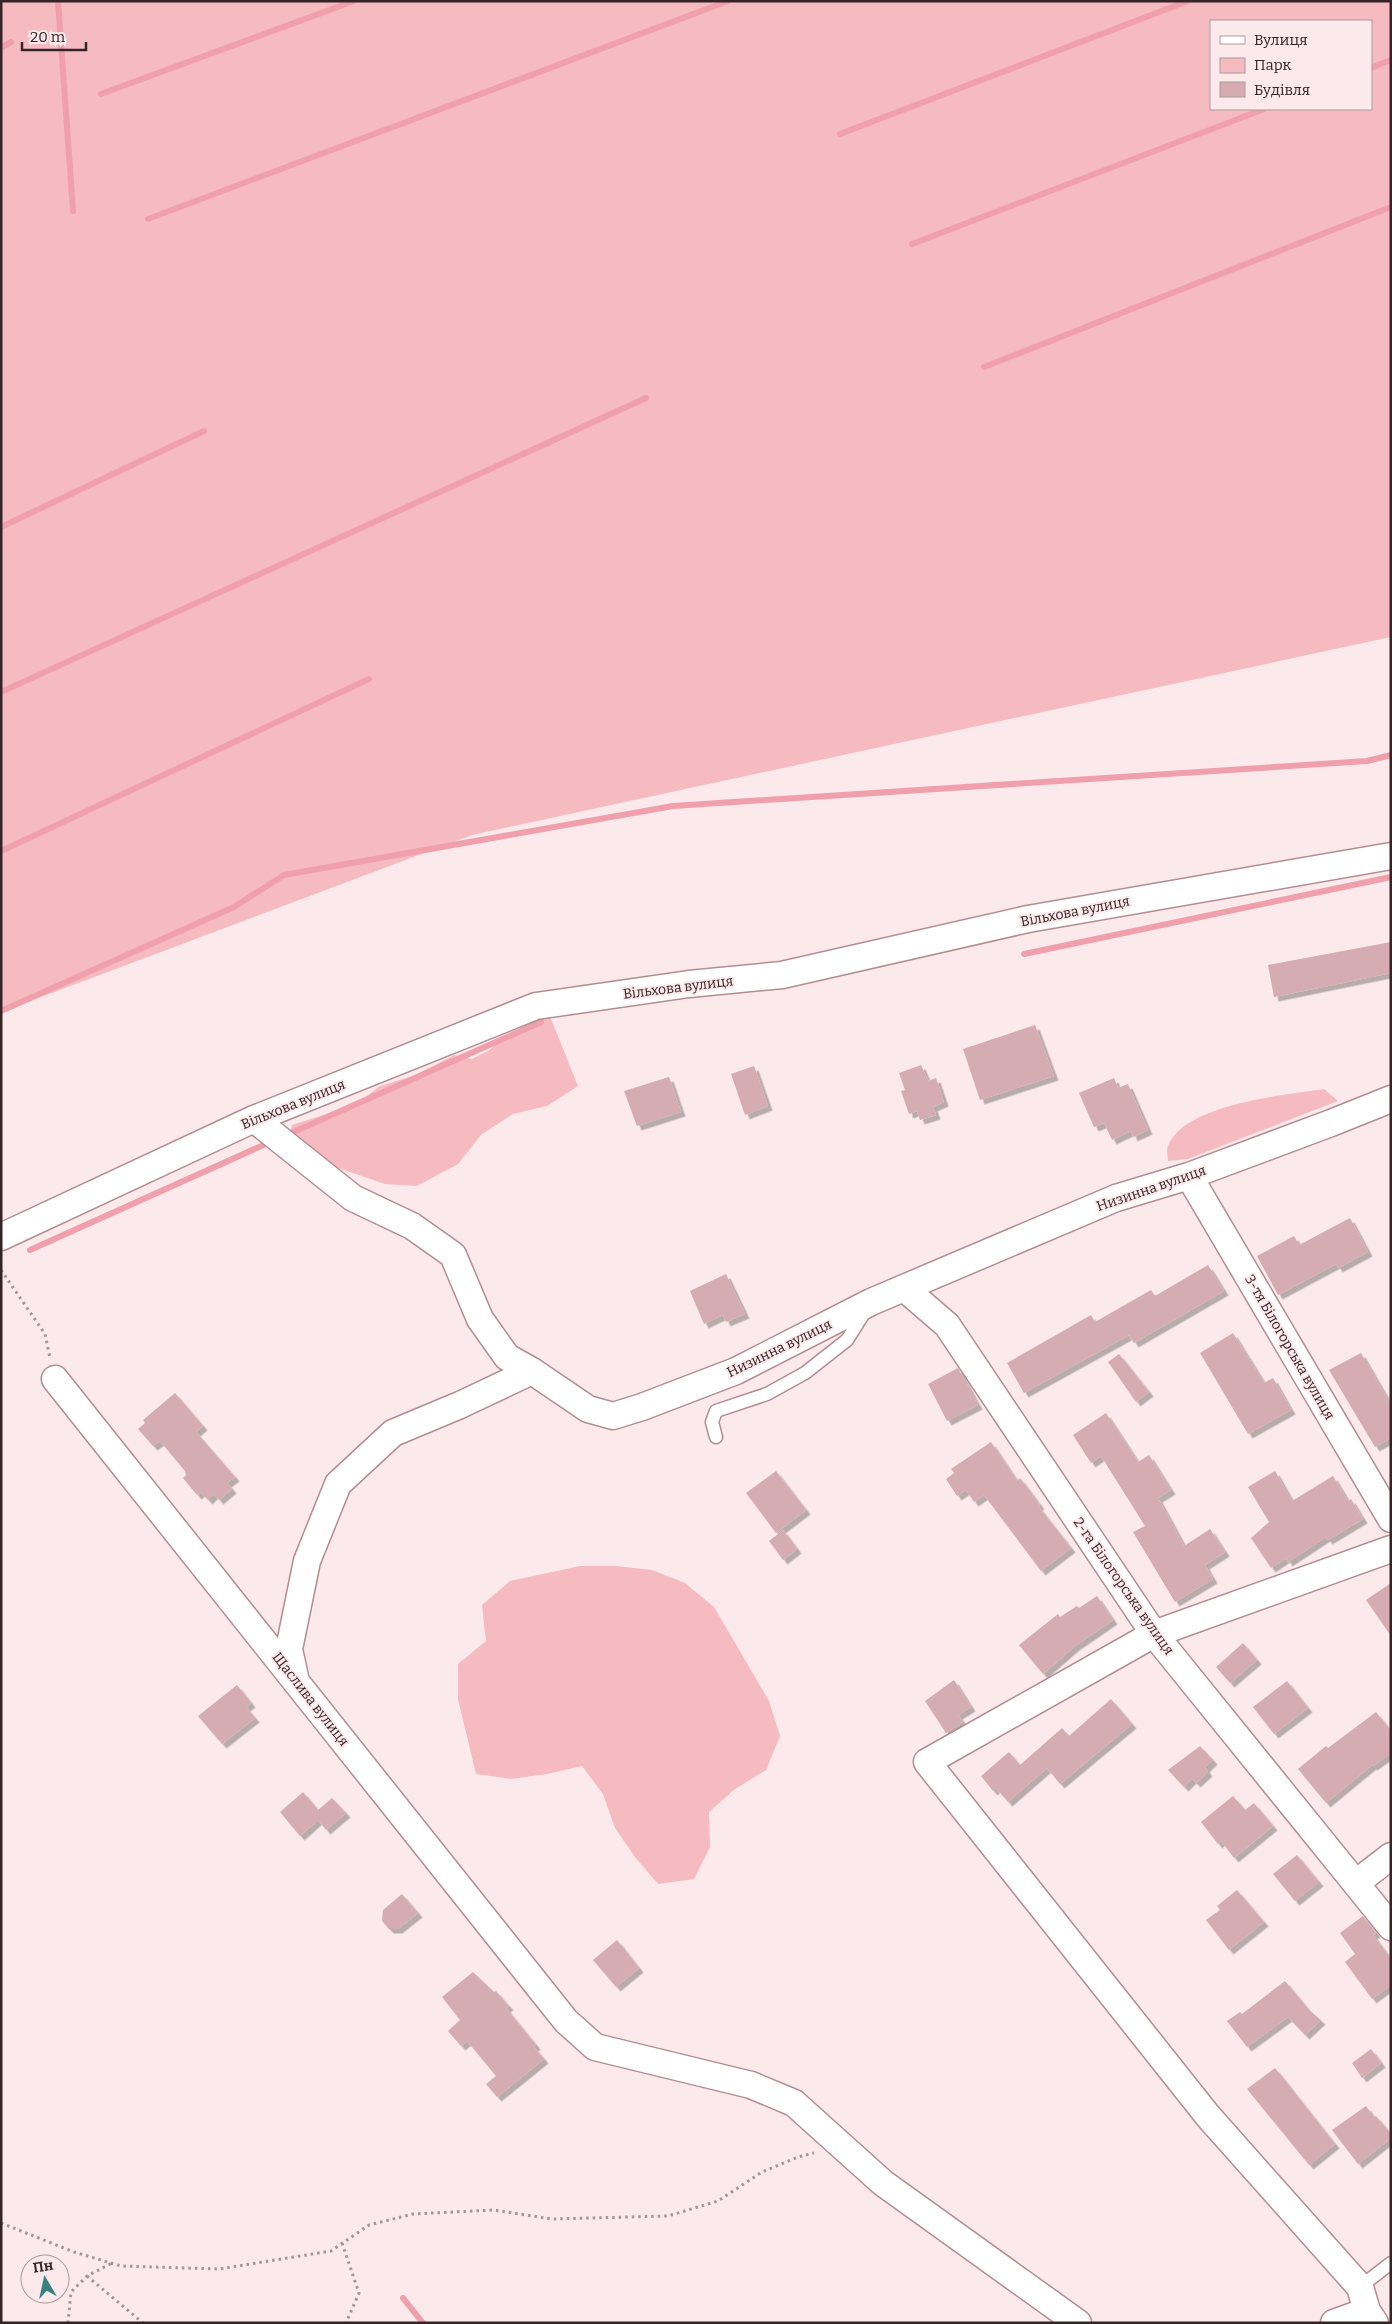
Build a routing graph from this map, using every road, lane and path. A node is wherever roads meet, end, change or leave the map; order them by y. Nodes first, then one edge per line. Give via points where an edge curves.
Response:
1 (1391, 856) edge
2 (1391, 1098) edge
3 (254, 1118) junction
4 (1189, 1176) junction
5 (1, 1237) edge
6 (1, 1270) edge
7 (904, 1288) junction
8 (871, 1302) junction
9 (532, 1371) junction
10 (55, 1379) joint
11 (716, 1437) dead end
12 (1391, 1519) edge
13 (1391, 1550) edge
14 (1154, 1634) junction
15 (296, 1679) junction
16 (1391, 1856) edge
17 (1356, 1883) junction
18 (1391, 1927) edge
19 (843, 2147) junction
20 (1, 2223) edge
21 (342, 2243) junction
22 (112, 2263) junction
23 (1391, 2263) edge
24 (87, 2276) junction
25 (1367, 2307) edge
26 (68, 2323) edge
27 (143, 2323) edge
28 (346, 2323) edge
29 (1078, 2323) edge
30 (1334, 2323) edge

1 - 3 street, Вільхова вулиця via 1028,920 782,975 689,984 536,1006
2 - 4 street, Низинна вулиця
3 - 5 street, Вільхова вулиця
3 - 9 street, Низинна вулиця via 353,1198 412,1226 453,1255 480,1319 507,1358
4 - 7 street, Низинна вулиця via 1116,1198
4 - 12 street, 3-тя Білогорська вулиця
6 - 10 path via 45,1334
7 - 8 street, Низинна вулиця
7 - 14 street, 2-га Білогорська вулиця via 947,1325
8 - 9 street, Низинна вулиця via 736,1371 613,1416 588,1409
8 - 11 lane via 847,1340 826,1358 785,1385 751,1400 716,1410 712,1422
9 - 15 street via 393,1433 338,1484 307,1561 289,1649
10 - 15 street, Щаслива вулиця
13 - 14 street
14 - 17 street, 2-га Білогорська вулиця
14 - 25 street via 927,1762 1208,2116
15 - 19 street, Щаслива вулиця via 566,2021 595,2047 752,2085 794,2103
16 - 17 street
17 - 18 street, 2-га Білогорська вулиця
19 - 21 path via 798,2157 762,2172 718,2201 668,2216 552,2219 494,2210 413,2214 369,2225
19 - 29 street, Щаслива вулиця via 883,2183
20 - 22 path via 74,2252
21 - 22 path via 331,2250 219,2269 163,2269
21 - 28 path via 359,2293
22 - 24 path
23 - 25 lane
24 - 26 path via 71,2292
24 - 27 path
25 - 30 street

